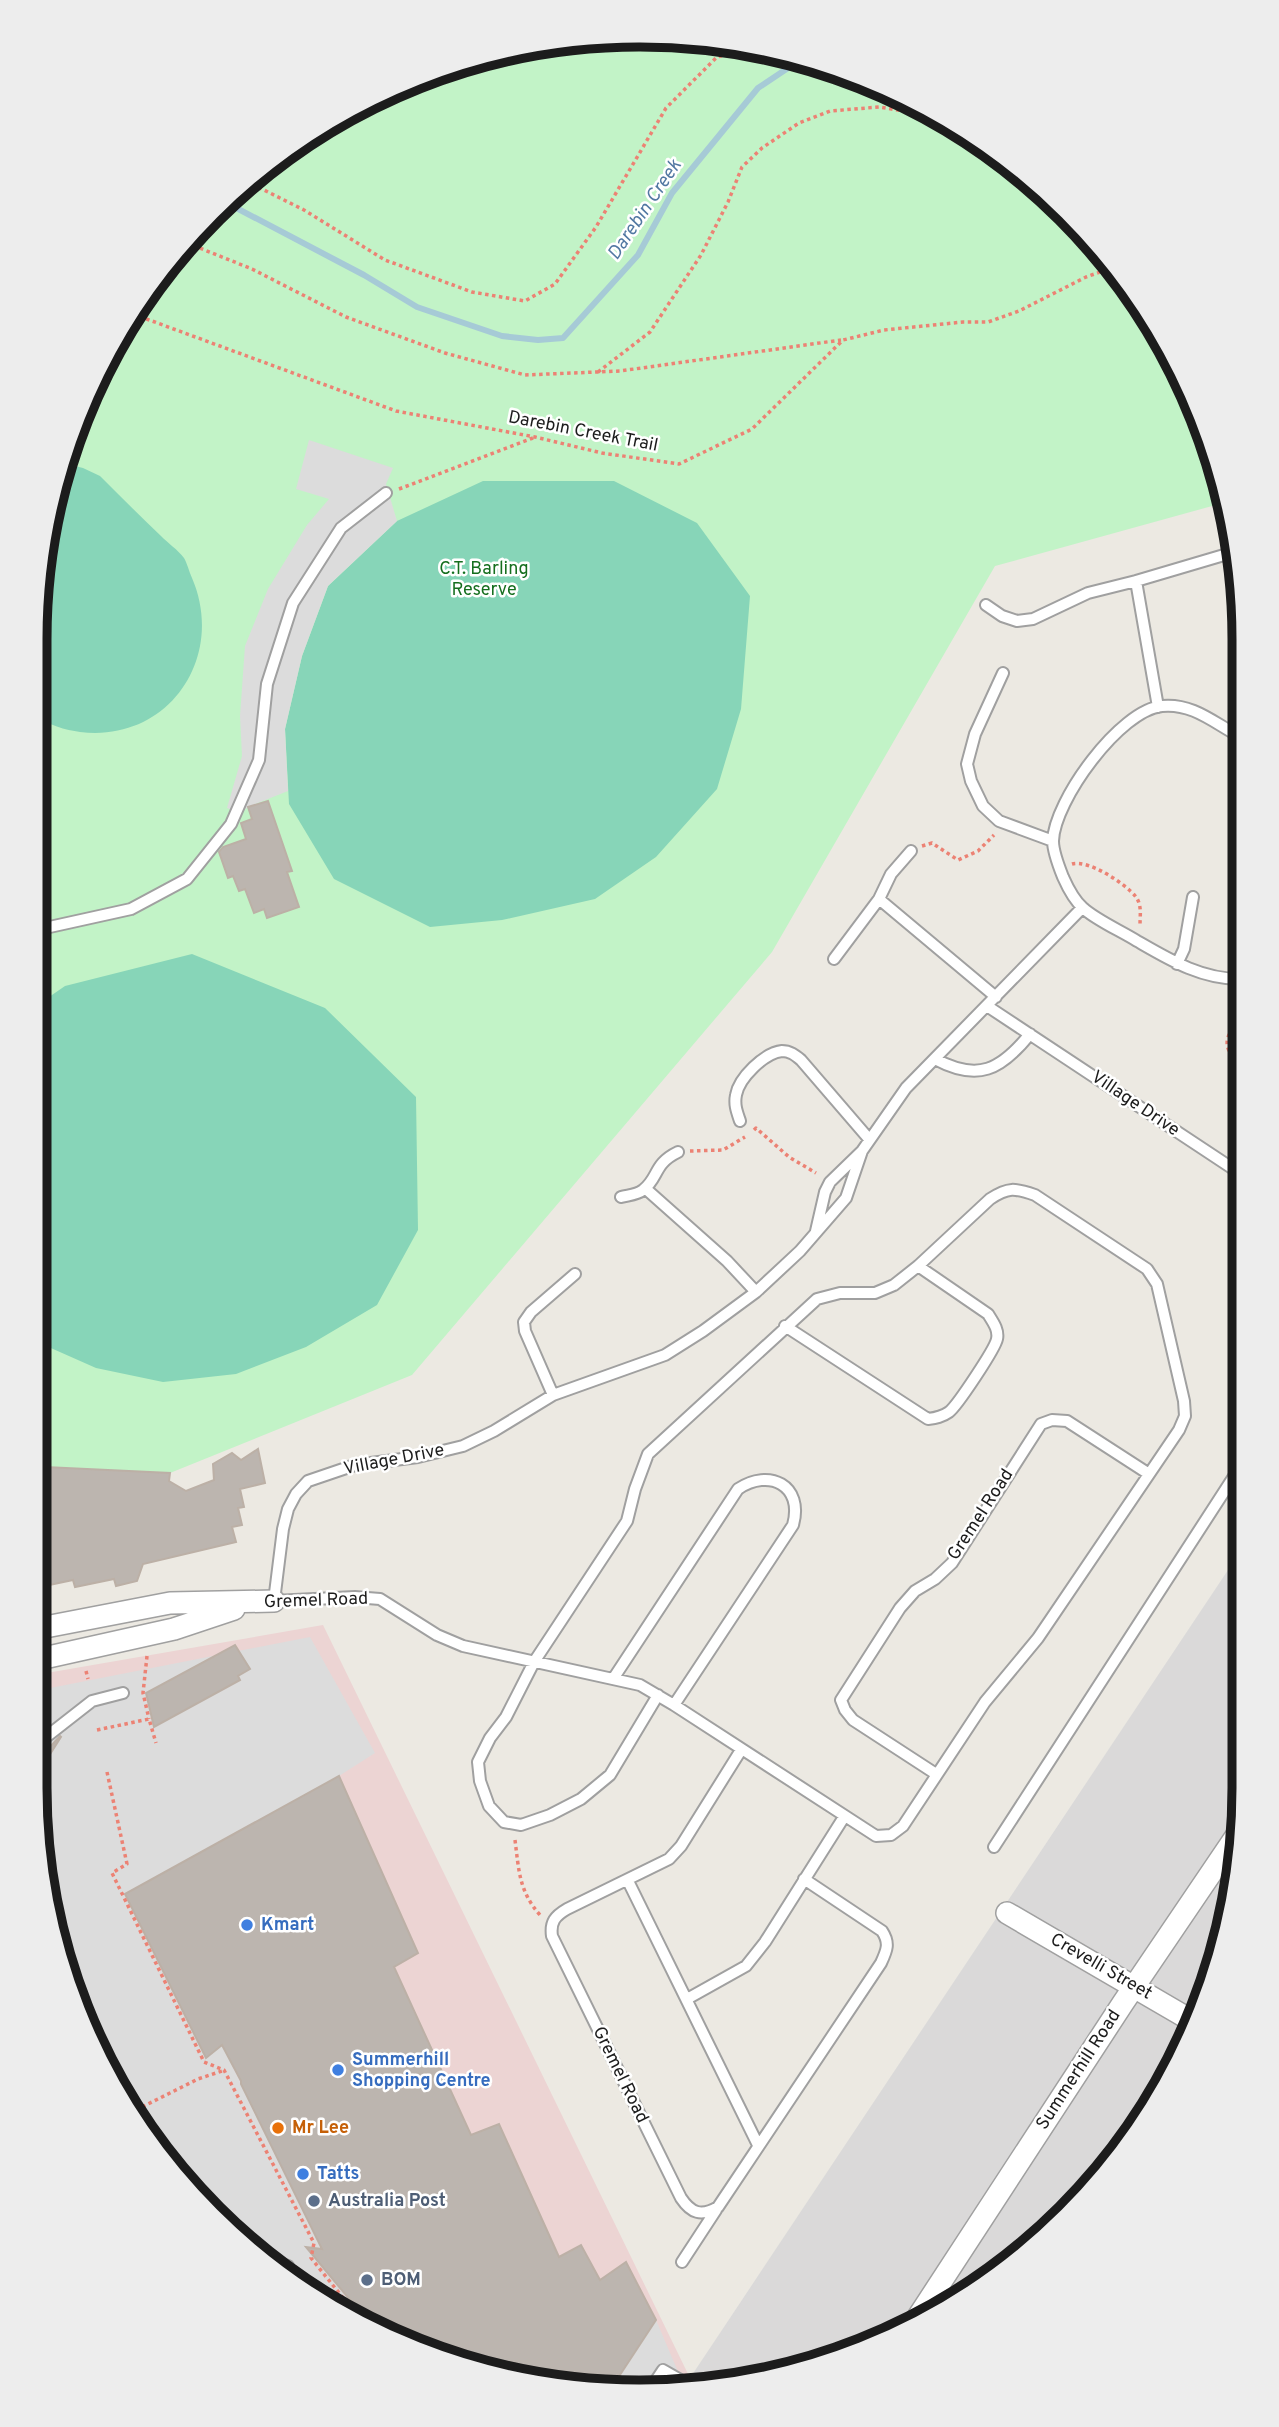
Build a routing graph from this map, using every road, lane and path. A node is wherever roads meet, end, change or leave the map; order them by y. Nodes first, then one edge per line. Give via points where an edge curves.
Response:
1 (728, 54) edge
2 (907, 111) edge
3 (258, 187) edge
4 (196, 247) edge
5 (1103, 271) edge
6 (142, 317) edge
7 (843, 340) junction
8 (598, 372) junction
9 (535, 437) junction
10 (386, 493) joint
11 (1224, 555) dead end
12 (1136, 581) junction
13 (986, 605) dead end
14 (1003, 673) dead end
15 (1158, 706) junction
16 (1232, 732) edge
17 (1004, 824) junction
18 (1053, 841) junction
19 (911, 851) joint
20 (1060, 867) junction
21 (1194, 897) dead end
22 (879, 899) junction
23 (1082, 908) junction
24 (47, 928) edge
25 (1139, 942) junction
26 (834, 960) dead end
27 (1177, 964) junction
28 (1232, 979) edge
29 (996, 997) junction
30 (987, 1006) junction
31 (1232, 1030) edge
32 (1030, 1034) junction
33 (1232, 1054) edge
34 (935, 1059) junction
35 (740, 1122) dead end
36 (869, 1139) junction
37 (862, 1151) junction
38 (678, 1152) joint
39 (1232, 1168) edge
40 (816, 1173) dead end
41 (646, 1189) junction
42 (621, 1197) dead end
43 (816, 1232) junction
44 (918, 1266) junction
45 (575, 1274) dead end
46 (756, 1292) junction
47 (785, 1326) junction
48 (553, 1395) junction
49 (1149, 1474) junction
50 (1232, 1479) edge
51 (274, 1601) junction
52 (252, 1603) junction
53 (47, 1627) edge
54 (146, 1635) junction
55 (47, 1657) edge
56 (534, 1662) junction
57 (86, 1671) dead end
58 (88, 1679) dead end
59 (613, 1679) junction
60 (123, 1693) dead end
61 (658, 1695) junction
62 (674, 1705) junction
63 (149, 1719) junction
64 (97, 1730) dead end
65 (47, 1736) edge
66 (156, 1743) dead end
67 (741, 1749) junction
68 (107, 1772) dead end
69 (936, 1774) junction
70 (844, 1817) junction
71 (513, 1824) junction
72 (994, 1847) dead end
73 (1228, 1848) edge
74 (804, 1879) junction
75 (628, 1881) junction
76 (1007, 1913) dead end
77 (550, 1926) junction
78 (1134, 1987) junction
79 (687, 1999) junction
80 (1186, 2017) edge
81 (224, 2070) junction
82 (141, 2107) edge
83 (758, 2145) junction
84 (718, 2207) junction
85 (682, 2262) dead end
86 (346, 2301) edge
87 (925, 2306) edge
88 (677, 2378) edge
89 (657, 2379) edge

1 - 3 path via 717,57 666,108 596,227 555,284 525,301 472,292 385,260
2 - 8 path via 879,107 830,111 799,123 762,148 742,167 701,255 650,332
4 - 8 path via 252,269 346,317 446,353 524,374
5 - 7 path via 988,323 884,330
6 - 9 path, Darebin Creek Trail via 396,411
7 - 8 path
7 - 9 path, Darebin Creek Trail via 752,429 679,464
9 - 10 path
10 - 24 lane via 341,528 293,603 267,684 259,760 231,824 187,878 131,909
11 - 12 lane
12 - 13 lane via 1088,593 1033,619 1017,621
12 - 15 lane
14 - 17 lane via 975,734 967,764 983,806
15 - 16 lane via 1191,709
15 - 18 lane via 1104,745 1069,795
17 - 18 lane
17 - 19 path via 965,859 951,858 932,843
18 - 20 lane
19 - 22 lane via 891,874
20 - 23 lane
20 - 25 path via 1079,862 1094,866 1129,890 1138,899
21 - 27 lane
22 - 26 lane
22 - 29 lane
23 - 25 lane
23 - 29 lane, Village Drive
25 - 27 lane
27 - 28 lane
29 - 30 lane, Village Drive
30 - 32 lane, Village Drive
30 - 34 lane, Village Drive
31 - 33 path via 1226,1041
32 - 34 lane via 1002,1063 983,1071 951,1067
32 - 39 lane, Village Drive
34 - 36 lane, Village Drive via 906,1088
35 - 36 lane via 736,1092 746,1077 763,1059 779,1051 790,1052 802,1060
36 - 37 lane, Village Drive
37 - 43 lane, Village Drive via 846,1198
37 - 43 lane, Village Drive via 830,1182
38 - 40 path via 723,1150 756,1128
38 - 41 lane via 658,1166
41 - 42 lane
41 - 46 lane
43 - 46 lane, Village Drive
44 - 47 lane, Gremel Road via 875,1293 840,1293 817,1299
44 - 47 lane via 988,1314 998,1337 950,1411 939,1417 928,1419
44 - 49 lane, Gremel Road via 990,1199 1017,1189 1035,1195 1147,1269 1157,1284 1185,1416
45 - 48 lane via 524,1322
46 - 48 lane, Village Drive via 666,1354
47 - 56 lane, Gremel Road via 649,1454 627,1521
48 - 51 lane, Village Drive via 463,1446 355,1465 308,1481 288,1509
49 - 69 lane, Gremel Road via 1038,1638 985,1702
49 - 69 lane, Gremel Road via 1067,1421 1041,1424 952,1563 900,1608 841,1700 853,1720
50 - 72 lane
51 - 52 street, Gremel Road
51 - 56 lane, Gremel Road via 380,1599 463,1646
52 - 53 street, Gremel Road via 170,1603
52 - 54 street, Gremel Road
54 - 55 street, Gremel Road
54 - 63 path via 148,1666 143,1693
56 - 59 lane, Gremel Road
56 - 71 lane, Gremel Road via 478,1762 489,1806 504,1822
57 - 58 path
59 - 61 lane, Gremel Road
59 - 62 lane via 737,1489 761,1478 778,1481 794,1500 793,1525
60 - 65 lane via 92,1701
61 - 62 lane, Gremel Road
61 - 71 lane via 610,1775 581,1799 550,1815
62 - 67 lane, Gremel Road
63 - 64 path
63 - 66 path
67 - 70 lane, Gremel Road
67 - 75 lane via 681,1846 669,1859
68 - 81 path via 127,1864 109,1873 204,2063
69 - 70 lane, Gremel Road via 903,1826 891,1835 876,1836
70 - 74 lane
71 - 77 path via 527,1900
73 - 78 street, Summerhill Road
74 - 79 lane via 746,1966
74 - 83 lane via 883,1931 888,1948
75 - 77 lane via 567,1909
75 - 79 lane
76 - 78 street, Crevelli Street
77 - 84 lane, Gremel Road via 681,2198 699,2214
78 - 80 street, Crevelli Street
78 - 87 street, Summerhill Road
79 - 83 lane
81 - 82 path
81 - 86 path via 314,2243 310,2258
83 - 84 lane
84 - 85 lane
88 - 89 lane via 663,2370

